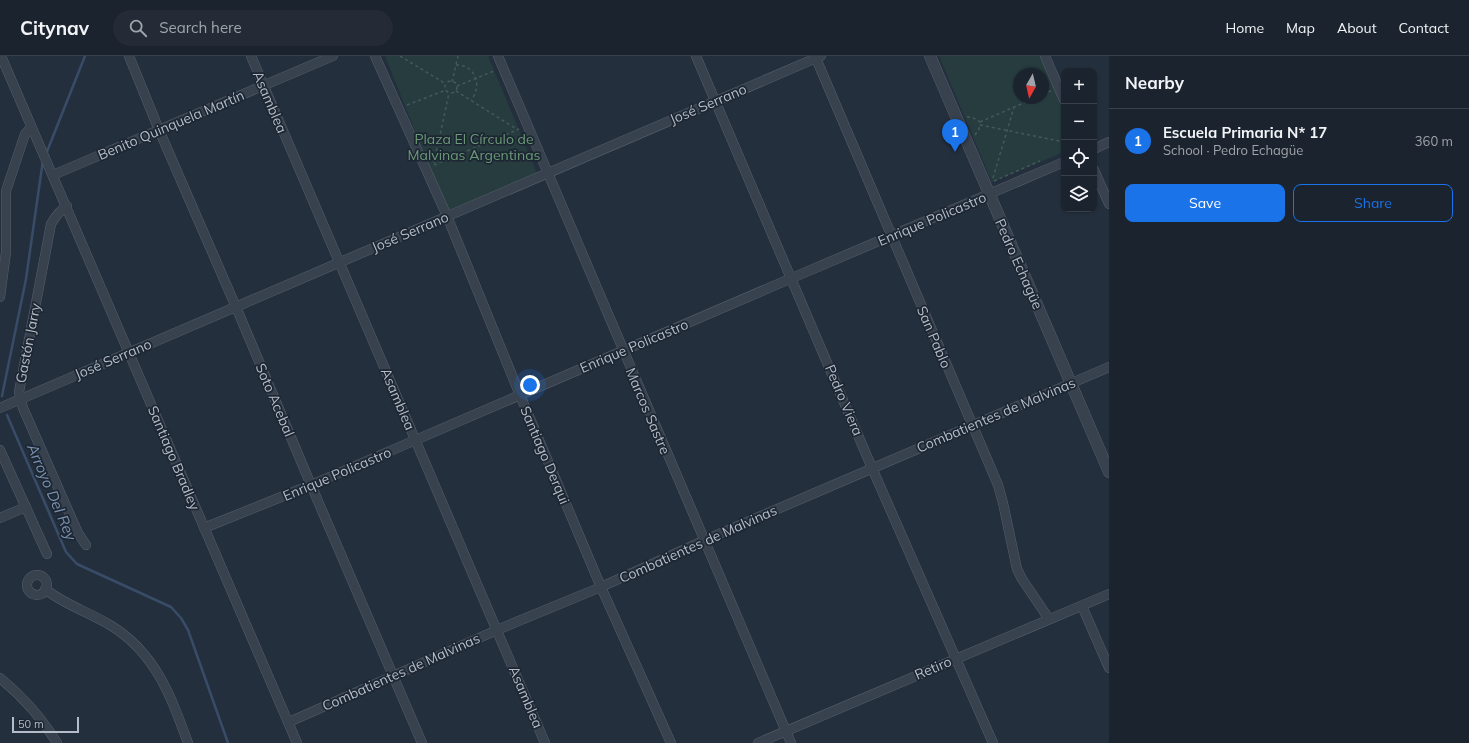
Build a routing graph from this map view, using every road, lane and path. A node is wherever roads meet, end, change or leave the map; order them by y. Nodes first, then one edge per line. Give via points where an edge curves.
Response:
1 (1, 56) edge
2 (129, 56) edge
3 (251, 56) edge
4 (333, 56) edge
5 (375, 56) edge
6 (400, 56) edge
7 (458, 56) edge
8 (498, 56) edge
9 (696, 56) edge
10 (930, 56) edge
11 (1045, 56) edge
12 (817, 57) edge
13 (456, 65) junction
14 (502, 67) junction
15 (477, 78) junction
16 (452, 82) junction
17 (446, 84) junction
18 (263, 85) junction
19 (457, 86) junction
20 (1055, 89) dead end
21 (446, 90) junction
22 (456, 91) junction
23 (1049, 92) edge
24 (449, 93) junction
25 (1061, 93) edge
26 (471, 100) junction
27 (716, 101) junction
28 (1021, 104) edge
29 (1014, 107) junction
30 (399, 108) junction
31 (968, 123) dead end
32 (980, 123) junction
33 (528, 126) junction
34 (32, 128) junction
35 (158, 130) junction
36 (518, 130) junction
37 (1007, 130) junction
38 (974, 137) dead end
39 (1061, 141) edge
40 (1109, 142) edge
41 (1097, 148) edge
42 (1042, 160) dead end
43 (1061, 163) edge
44 (429, 167) junction
45 (52, 173) junction
46 (548, 173) junction
47 (990, 175) dead end
48 (1097, 176) edge
49 (992, 182) junction
50 (989, 195) junction
51 (1109, 204) edge
52 (67, 206) junction
53 (447, 216) junction
54 (891, 236) junction
55 (339, 262) junction
56 (792, 278) junction
57 (0, 297) edge
58 (236, 306) junction
59 (623, 351) junction
60 (129, 353) junction
61 (1109, 367) edge
62 (1071, 383) junction
63 (520, 395) junction
64 (20, 399) junction
65 (0, 408) edge
66 (973, 426) junction
67 (416, 440) junction
68 (0, 450) edge
69 (872, 468) junction
70 (1109, 472) edge
71 (311, 485) junction
72 (26, 507) junction
73 (0, 518) edge
74 (204, 528) junction
75 (705, 540) junction
76 (86, 545) dead end
77 (47, 554) dead end
78 (601, 586) junction
79 (45, 590) dead end
80 (1109, 594) edge
81 (1082, 606) junction
82 (1048, 619) junction
83 (496, 630) junction
84 (956, 659) junction
85 (1109, 668) edge
86 (394, 675) junction
87 (0, 678) edge
88 (289, 722) junction
89 (786, 731) junction
90 (57, 743) edge
91 (188, 743) edge
92 (298, 743) edge
93 (422, 743) edge
94 (545, 743) edge
95 (671, 743) edge
96 (758, 743) edge
97 (791, 743) edge
98 (993, 743) edge

1 - 34 street
2 - 35 street, Soto Acebal
3 - 18 street, Asamblea
4 - 18 street, Benito Quinquela Martín
5 - 30 street, Santiago Derqui
6 - 17 path
7 - 13 path
8 - 14 street, Marcos Sastre
9 - 27 street, Pedro Viera
10 - 50 street, Pedro Echagüe
11 - 25 street
12 - 27 street, José Serrano
12 - 54 street, San Pablo
13 - 15 path via 468,68
13 - 16 path
14 - 15 path
14 - 33 street, Marcos Sastre
15 - 19 path
15 - 26 path via 477,92
16 - 17 path
16 - 19 path
17 - 21 path
18 - 35 street, Benito Quinquela Martín
18 - 55 street, Asamblea
19 - 22 path
20 - 23 path
21 - 24 path
21 - 30 path
22 - 24 path
22 - 26 path
24 - 44 path
26 - 36 path
27 - 46 street, José Serrano
27 - 56 street, Pedro Viera
28 - 29 path
29 - 32 path
29 - 37 path
30 - 44 street, Santiago Derqui
31 - 32 path via 965,116 972,117
32 - 37 path
32 - 38 path
33 - 36 path
33 - 46 street, Marcos Sastre
34 - 45 street, Santiago Bradley
34 - 57 street via 25,134 6,191 6,252
35 - 45 street, Benito Quinquela Martín
35 - 58 street, Soto Acebal
36 - 44 path
37 - 39 path
37 - 49 path
40 - 41 street
42 - 49 path
43 - 50 street, Enrique Policastro
44 - 53 street, Santiago Derqui
45 - 52 street, Santiago Bradley
46 - 53 street, José Serrano
46 - 59 street, Marcos Sastre
47 - 49 path
48 - 51 street
50 - 54 street, Enrique Policastro
50 - 62 street, Pedro Echagüe
52 - 60 street, Santiago Bradley
52 - 64 street, Gastón Jarry via 56,215 51,224 20,385
53 - 55 street, José Serrano
53 - 63 street, Santiago Derqui
54 - 56 street, Enrique Policastro
54 - 66 street, San Pablo
55 - 58 street, José Serrano
55 - 67 street, Asamblea
56 - 59 street, Enrique Policastro
56 - 69 street, Pedro Viera
58 - 60 street, José Serrano
58 - 71 street, Soto Acebal
59 - 63 street, Enrique Policastro
59 - 75 street, Marcos Sastre
60 - 64 street, José Serrano
60 - 74 street, Santiago Bradley
61 - 62 street, Combatientes de Malvinas
62 - 66 street, Combatientes de Malvinas
62 - 70 street, Pedro Echagüe
63 - 67 street, Enrique Policastro
63 - 78 street, Santiago Derqui
64 - 65 street, José Serrano
64 - 76 street, Gastón Jarry via 78,534
66 - 69 street, Combatientes de Malvinas
66 - 82 street, San Pablo via 998,485 1018,569
67 - 71 street, Enrique Policastro
67 - 83 street, Asamblea
68 - 72 street
69 - 75 street, Combatientes de Malvinas
69 - 84 street, Pedro Viera
71 - 74 street, Enrique Policastro
71 - 86 street, Soto Acebal
72 - 73 street
72 - 77 street
74 - 88 street, Santiago Bradley
75 - 78 street, Combatientes de Malvinas
75 - 89 street, Marcos Sastre
78 - 83 street, Combatientes de Malvinas
78 - 95 street, Santiago Derqui
79 - 91 street via 110,625 146,655 167,688
80 - 81 street, Retiro
81 - 82 street, Retiro
81 - 85 street
82 - 84 street, Retiro
83 - 86 street, Combatientes de Malvinas
83 - 94 street, Asamblea
84 - 89 street, Retiro
84 - 98 street, Pedro Viera
86 - 88 street, Combatientes de Malvinas
86 - 93 street, Soto Acebal
87 - 90 street via 23,698
88 - 92 street, Santiago Bradley
89 - 96 street, Retiro
89 - 97 street, Marcos Sastre

